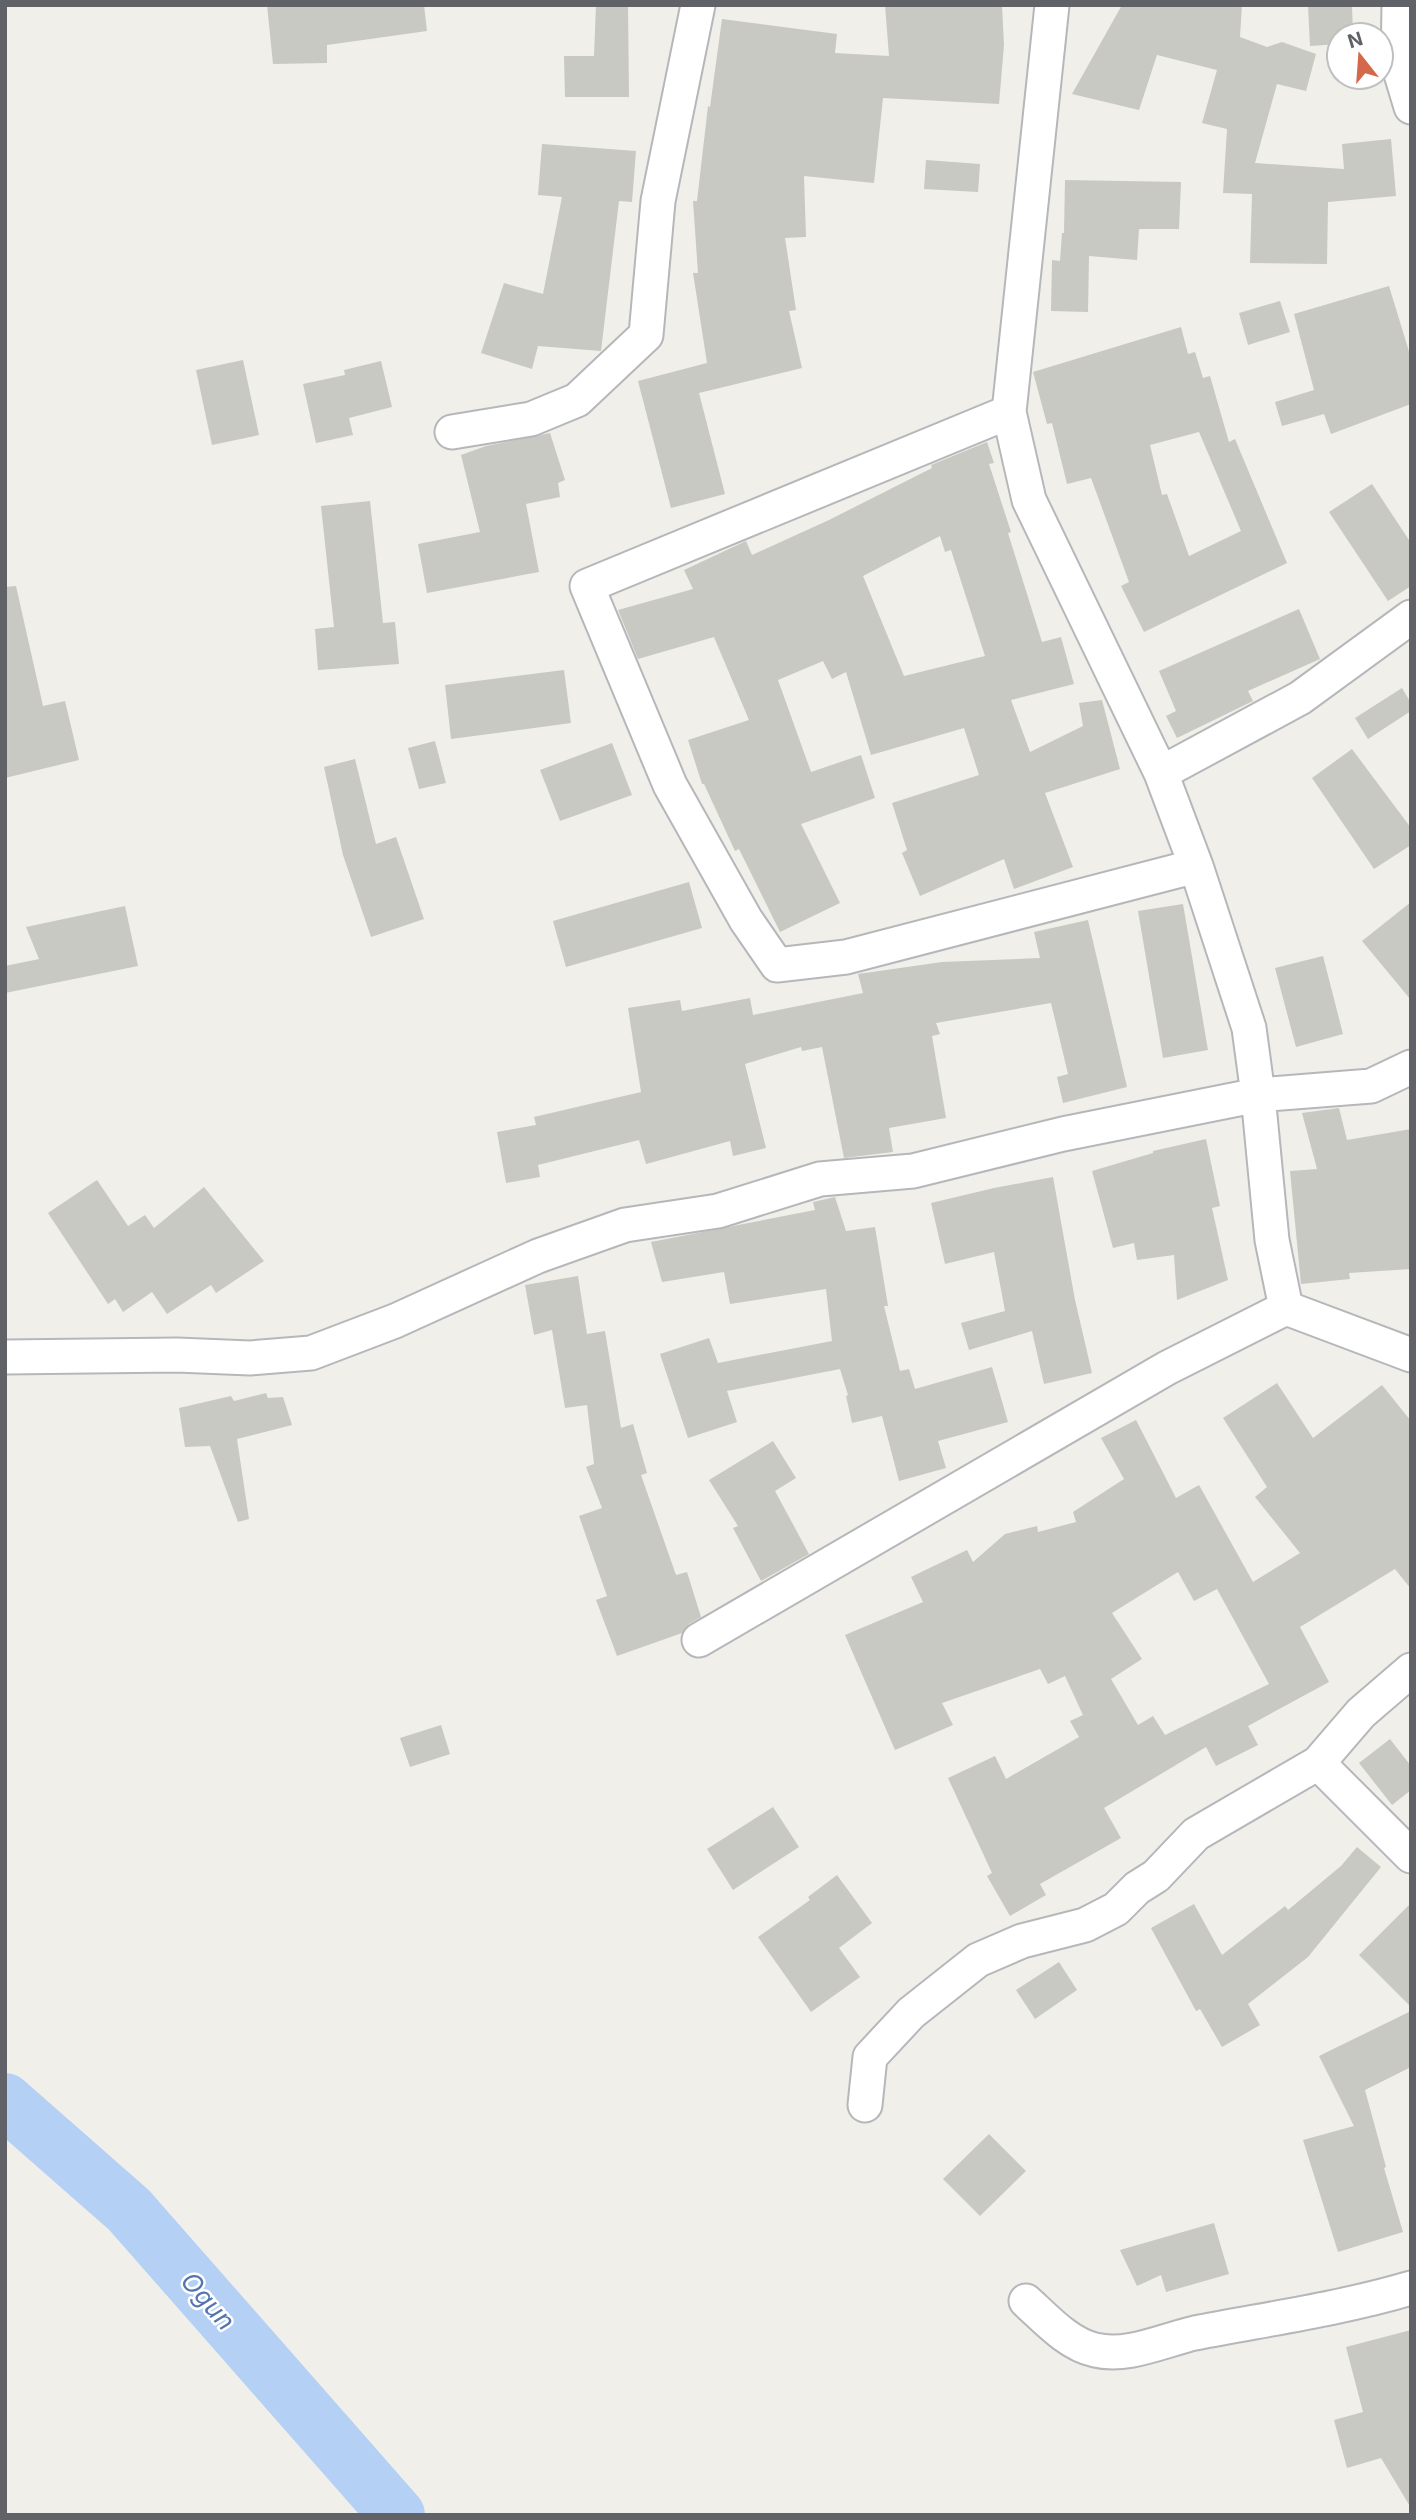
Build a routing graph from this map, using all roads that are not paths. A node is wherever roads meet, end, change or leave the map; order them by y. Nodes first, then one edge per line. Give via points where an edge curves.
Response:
1 (698, 5) edge
2 (1052, 5) edge
3 (1399, 5) edge
4 (1411, 107) edge
5 (1009, 412) junction
6 (452, 432) dead end
7 (1411, 617) edge
8 (1161, 773) junction
9 (1196, 866) junction
10 (1411, 1067) edge
11 (1258, 1095) junction
12 (1286, 1308) junction
13 (1411, 1355) edge
14 (5, 1357) edge
15 (698, 1640) dead end
16 (1411, 1670) edge
17 (1318, 1763) junction
18 (1411, 1856) edge
19 (865, 2105) dead end
20 (1411, 2288) edge
21 (1026, 2301) dead end

1 - 6 street via 658,201 646,335 577,400 531,419
2 - 5 street
3 - 4 street via 1398,64
5 - 8 street via 1029,500
5 - 9 street via 587,586 670,785 777,965 846,957
7 - 8 street via 1300,698
8 - 9 street
9 - 11 street via 1249,1028
10 - 11 street via 1371,1086
11 - 12 street via 1272,1240
11 - 14 street via 1063,1134 913,1171 820,1179 718,1211 625,1225 538,1256 395,1321 311,1353 250,1358
12 - 13 street
12 - 15 street via 1167,1368
16 - 17 street via 1362,1713
17 - 18 street
17 - 19 street via 1196,1834 1156,1877 1116,1909 1085,1925 1022,1941 978,1960 911,2013 870,2057
20 - 21 street via 1125,2351 1096,2351 1070,2340

